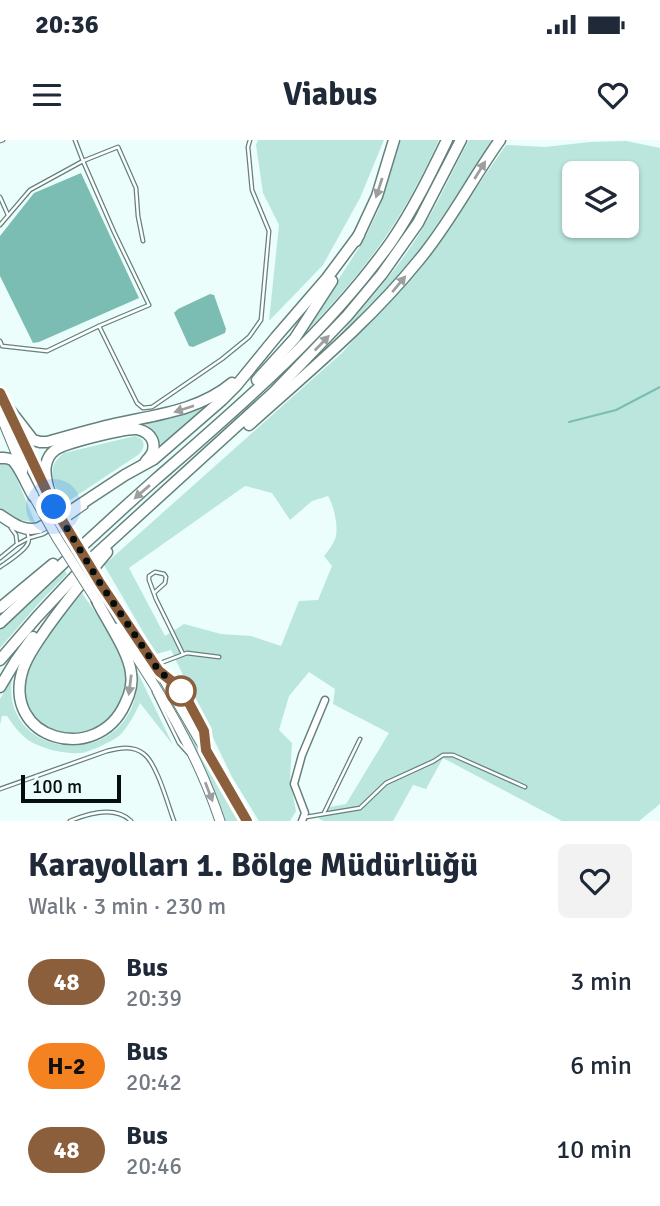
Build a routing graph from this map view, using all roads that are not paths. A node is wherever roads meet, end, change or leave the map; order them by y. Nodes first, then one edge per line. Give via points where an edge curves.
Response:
1 (75, 140) edge
2 (250, 140) edge
3 (394, 140) edge
4 (447, 140) edge
5 (461, 140) edge
6 (500, 140) edge
7 (83, 161) junction
8 (0, 197) edge
9 (8, 215) junction
10 (0, 225) edge
11 (359, 235) junction
12 (143, 241) dead end
13 (99, 326) junction
14 (0, 341) edge
15 (259, 357) junction
16 (0, 393) edge
17 (3, 409) edge
18 (193, 448) junction
19 (0, 458) edge
20 (141, 466) junction
21 (183, 474) junction
22 (34, 497) junction
23 (54, 507) junction
24 (0, 517) edge
25 (27, 534) junction
26 (92, 536) junction
27 (118, 536) junction
28 (16, 545) junction
29 (0, 558) edge
30 (0, 567) edge
31 (154, 593) junction
32 (67, 599) junction
33 (97, 601) junction
34 (0, 608) edge
35 (0, 623) edge
36 (183, 654) junction
37 (219, 657) dead end
38 (0, 660) edge
39 (157, 668) junction
40 (0, 687) edge
41 (324, 700) dead end
42 (360, 739) dead end
43 (525, 787) dead end
44 (0, 789) edge
45 (324, 813) junction
46 (302, 819) edge
47 (70, 821) edge
48 (131, 821) edge
49 (174, 821) edge
50 (220, 821) edge
51 (247, 821) edge

1 - 7 lane
2 - 13 lane via 252,190 269,231 261,320 249,337 163,400 143,408
3 -> 11 highway
4 - 18 highway via 402,225 359,284 300,348
21 -> 5 highway via 274,392 382,274 418,223
21 -> 6 highway via 205,463 379,306 421,258
7 - 9 lane via 30,190
7 - 12 lane via 118,147 136,188
7 - 13 lane via 149,305
8 - 9 lane
9 - 10 lane
11 - 15 highway
11 - 18 highway via 286,349 212,422
13 - 14 lane via 47,351 2,346
15 -> 17 highway via 225,388 196,405 47,442 33,440
15 - 20 highway via 222,400
16 - 17 main road
17 - 22 main road
17 - 23 main road
18 -> 26 highway
19 - 22 highway via 15,464
20 - 23 highway via 154,447 147,433 139,430 61,446 45,468
20 - 25 highway
21 - 27 highway
22 - 33 main road, bridge
23 - 39 main road, bridge
24 - 25 highway
24 - 28 lane via 16,535
25 - 28 lane
25 - 30 lane via 28,545
26 - 34 highway
26 - 35 highway
27 - 32 highway
27 - 38 highway via 70,581
28 - 29 lane
31 - 31 lane via 149,576 164,574 165,583
31 - 36 lane
33 -> 32 highway via 128,658 131,688 112,724 92,736 70,740 35,727 24,713 19,695 25,664
32 - 40 highway via 36,633
33 -> 50 main road via 151,678 186,739
36 - 37 lane
36 - 39 lane
39 - 51 main road
41 - 46 street via 294,784 305,814
42 - 45 lane
43 - 45 lane via 453,755 443,755 386,783 360,808
44 - 49 lane via 120,747 134,749 149,760
45 - 46 lane
47 - 48 lane via 105,811

